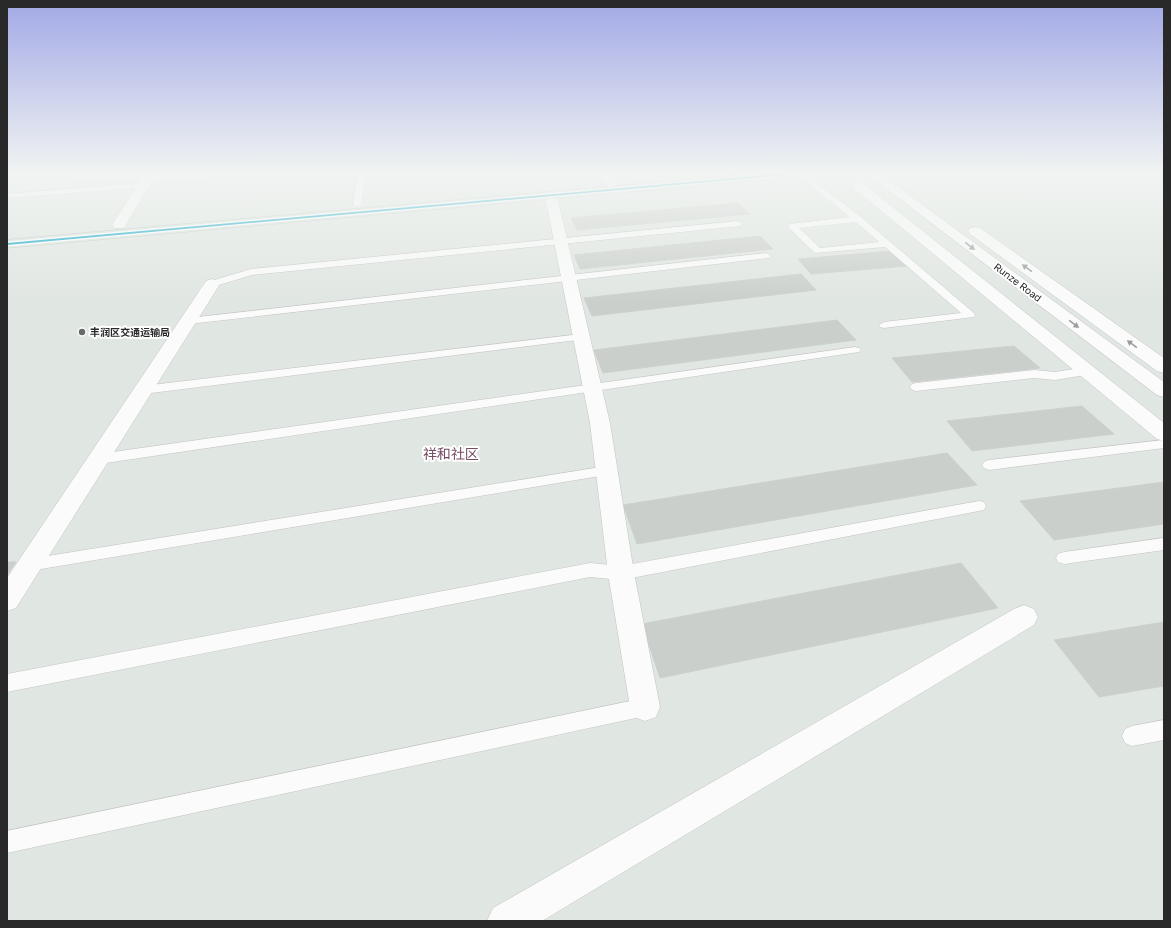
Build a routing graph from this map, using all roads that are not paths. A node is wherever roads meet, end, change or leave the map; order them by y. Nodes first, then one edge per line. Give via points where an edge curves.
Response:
1 (125, 216) edge
2 (222, 216) edge
3 (321, 216) edge
4 (556, 216) edge
5 (854, 216) edge
6 (896, 216) edge
7 (930, 216) edge
8 (858, 219) junction
9 (738, 224) dead end
10 (964, 224) dead end
11 (119, 225) junction
12 (7, 235) edge
13 (561, 241) junction
14 (7, 244) edge
15 (888, 244) junction
16 (766, 256) dead end
17 (569, 278) junction
18 (212, 284) joint
19 (189, 321) junction
20 (884, 325) dead end
21 (581, 336) junction
22 (855, 350) dead end
23 (1164, 367) edge
24 (1087, 371) junction
25 (916, 387) dead end
26 (592, 388) junction
27 (143, 390) junction
28 (1164, 391) edge
29 (1164, 434) edge
30 (1164, 444) edge
31 (99, 459) junction
32 (989, 465) dead end
33 (607, 470) junction
34 (979, 506) dead end
35 (1164, 544) edge
36 (1064, 558) dead end
37 (30, 565) junction
38 (621, 573) junction
39 (7, 600) edge
40 (1024, 617) dead end
41 (7, 683) edge
42 (645, 707) joint
43 (1164, 730) edge
44 (1132, 736) dead end
45 (7, 842) edge
46 (506, 921) edge

1 - 11 street
2 - 11 main road
3 - 14 main road
4 - 13 street
5 - 8 lane
6 - 24 street
7 -> 28 street, Runze Road
8 - 15 lane
8 - 15 lane via 792,226 818,251
9 - 13 lane
23 -> 10 street, Runze Road
11 - 12 main road
13 - 17 street
13 - 18 lane via 251,272
15 - 20 lane via 970,315
16 - 17 lane
17 - 19 lane
17 - 21 street
18 - 19 street
19 - 27 street
21 - 26 street
21 - 27 lane
22 - 26 lane
24 - 25 lane
24 - 29 street
26 - 31 lane
26 - 33 street
27 - 31 street
30 - 32 lane
31 - 37 street
33 - 37 lane
33 - 38 street
34 - 38 lane
35 - 36 lane
37 - 39 street
38 - 41 lane via 590,570
38 - 42 street
40 - 46 street
42 - 45 lane
43 - 44 lane

